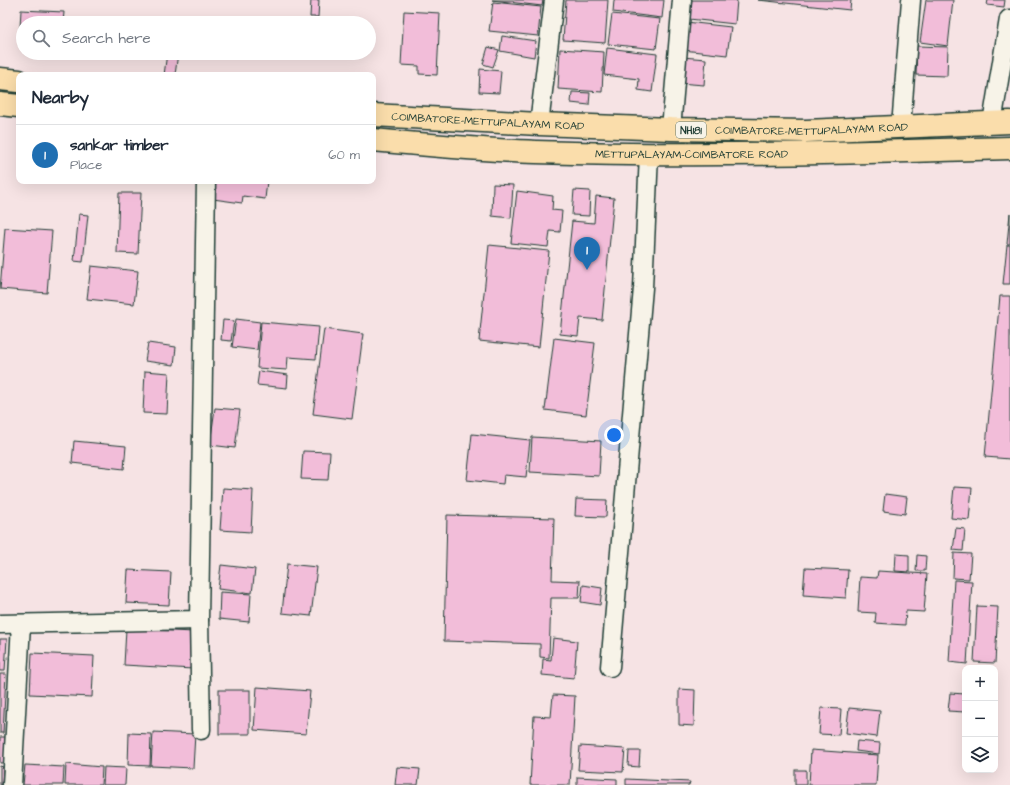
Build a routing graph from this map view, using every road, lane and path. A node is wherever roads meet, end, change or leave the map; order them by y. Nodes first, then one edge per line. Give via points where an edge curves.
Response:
1 (554, 0) edge
2 (682, 0) edge
3 (911, 0) edge
4 (1010, 19) edge
5 (0, 79) edge
6 (16, 81) edge
7 (0, 104) edge
8 (16, 106) edge
9 (376, 116) edge
10 (1001, 123) edge
11 (539, 124) junction
12 (900, 127) junction
13 (671, 130) junction
14 (376, 140) edge
15 (1010, 148) edge
16 (649, 154) junction
17 (206, 184) edge
18 (199, 620) junction
19 (0, 624) edge
20 (21, 624) junction
21 (610, 667) dead end
22 (201, 730) dead end
23 (12, 785) edge

1 - 11 street
2 - 13 street
3 - 12 street
4 - 10 street
5 - 6 highway
7 - 8 highway
9 - 11 highway, COIMBATORE-METTUPALAYAM ROAD / NH181
10 - 12 highway, COIMBATORE-METTUPALAYAM ROAD / NH181
11 - 13 highway, COIMBATORE-METTUPALAYAM ROAD / NH181
12 - 13 highway, COIMBATORE-METTUPALAYAM ROAD / NH181 via 806,131
14 - 16 highway, METTUPALAYAM-COIMBATORE ROAD / NH181 via 535,152
15 - 16 highway, METTUPALAYAM-COIMBATORE ROAD / NH181 via 814,154
16 - 21 street via 643,288
17 - 18 street
18 - 20 street
18 - 22 street
19 - 20 street
20 - 23 street

